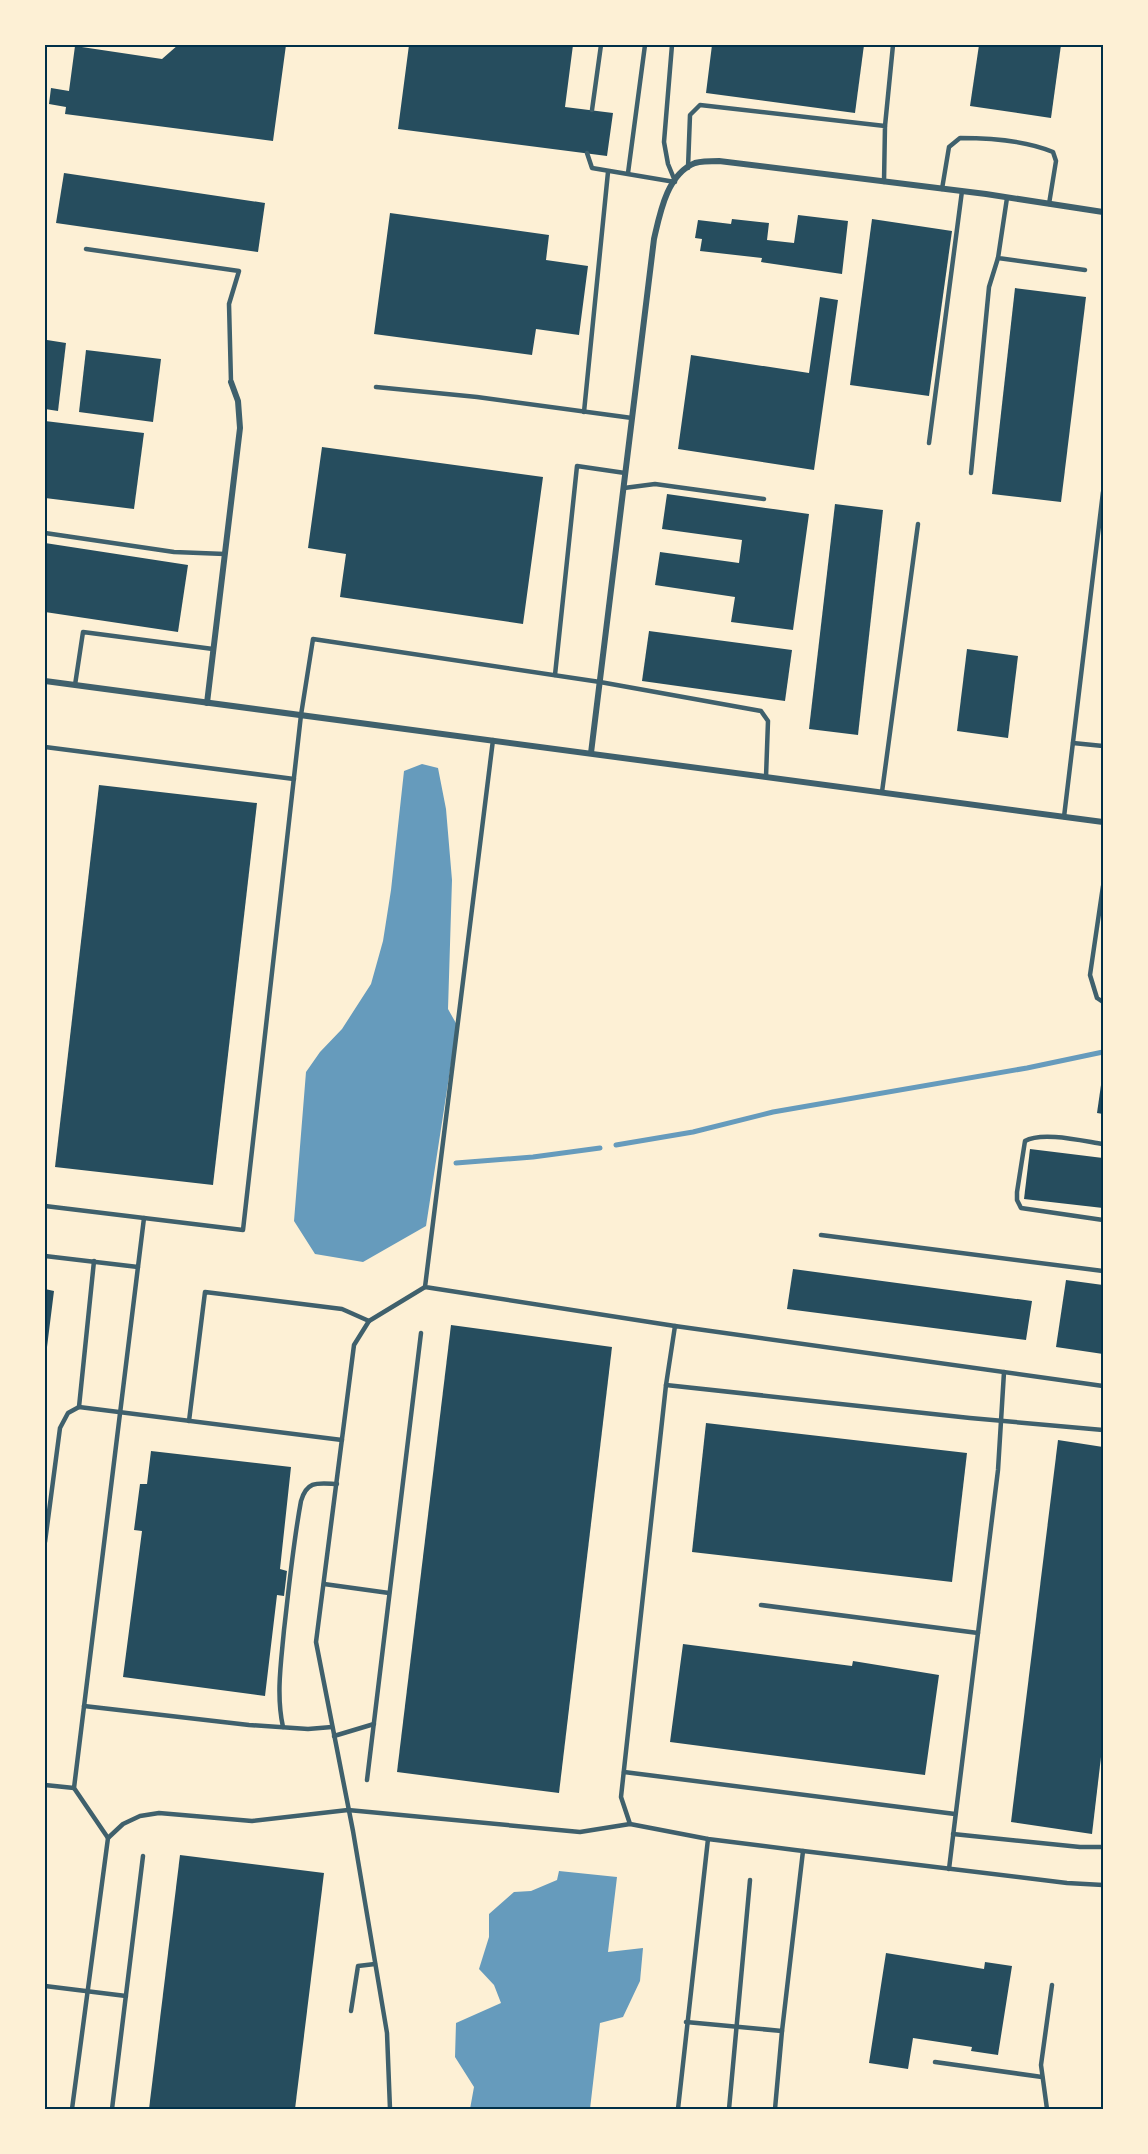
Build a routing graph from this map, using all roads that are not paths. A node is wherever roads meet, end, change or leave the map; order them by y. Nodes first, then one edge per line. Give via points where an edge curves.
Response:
1 (601, 45) edge
2 (645, 45) edge
3 (672, 45) edge
4 (893, 45) edge
5 (592, 110) dead end
6 (885, 126) junction
7 (587, 153) dead end
8 (688, 168) junction
9 (608, 172) junction
10 (628, 174) junction
11 (675, 182) junction
12 (884, 182) junction
13 (942, 189) junction
14 (962, 191) junction
15 (1007, 198) junction
16 (1050, 204) junction
17 (1103, 212) edge
18 (86, 249) dead end
19 (998, 258) junction
20 (1085, 270) dead end
21 (231, 382) joint
22 (376, 387) dead end
23 (584, 412) junction
24 (632, 418) junction
25 (929, 443) dead end
26 (626, 472) junction
27 (971, 472) dead end
28 (624, 488) junction
29 (1103, 492) edge
30 (764, 499) dead end
31 (918, 524) dead end
32 (45, 533) edge
33 (225, 554) junction
34 (213, 649) junction
35 (555, 675) junction
36 (45, 681) edge
37 (600, 682) junction
38 (75, 685) junction
39 (207, 703) junction
40 (301, 715) junction
41 (493, 740) junction
42 (1073, 743) junction
43 (1103, 746) edge
44 (45, 747) edge
45 (591, 753) junction
46 (766, 777) junction
47 (294, 779) junction
48 (882, 792) junction
49 (1064, 817) junction
50 (1103, 822) edge
51 (1103, 886) edge
52 (1103, 1002) edge
53 (1103, 1144) edge
54 (45, 1206) edge
55 (144, 1218) junction
56 (1103, 1220) edge
57 (821, 1234) dead end
58 (45, 1256) edge
59 (94, 1261) junction
60 (138, 1267) junction
61 (1103, 1271) edge
62 (424, 1287) junction
63 (369, 1321) junction
64 (675, 1326) junction
65 (421, 1334) dead end
66 (1004, 1372) junction
67 (666, 1385) junction
68 (1103, 1386) edge
69 (79, 1407) junction
70 (120, 1412) junction
71 (1001, 1420) junction
72 (189, 1421) junction
73 (1103, 1430) edge
74 (342, 1440) junction
75 (337, 1484) junction
76 (45, 1542) edge
77 (324, 1584) junction
78 (389, 1593) junction
79 (761, 1605) dead end
80 (978, 1633) junction
81 (84, 1706) junction
82 (374, 1724) junction
83 (332, 1727) junction
84 (283, 1728) junction
85 (334, 1736) junction
86 (624, 1772) junction
87 (367, 1780) dead end
88 (45, 1785) edge
89 (74, 1788) junction
90 (348, 1810) junction
91 (956, 1814) junction
92 (630, 1824) junction
93 (953, 1834) junction
94 (108, 1838) junction
95 (708, 1839) junction
96 (1103, 1847) edge
97 (803, 1851) junction
98 (142, 1856) dead end
99 (949, 1869) junction
100 (750, 1880) dead end
101 (1103, 1885) edge
102 (375, 1964) junction
103 (1052, 1985) dead end
104 (45, 1986) edge
105 (88, 1991) junction
106 (126, 1995) junction
107 (351, 2011) dead end
108 (686, 2022) junction
109 (735, 2026) junction
110 (782, 2031) junction
111 (935, 2062) dead end
112 (1042, 2078) junction
113 (72, 2109) edge
114 (112, 2109) edge
115 (390, 2109) edge
116 (678, 2109) edge
117 (729, 2109) edge
118 (775, 2109) edge
119 (1047, 2109) edge

1 - 5 lane
2 - 10 lane
3 - 11 lane via 664,142
4 - 6 lane
6 - 8 lane via 700,105 690,115
6 - 12 lane
7 - 9 lane via 592,168
8 - 11 street
8 - 12 street via 696,163 719,161
9 - 10 lane
9 - 23 lane
10 - 11 lane
11 - 24 street via 663,200 654,239
12 - 13 street
13 - 14 street
13 - 16 lane via 949,147 960,138 982,138 1053,152 1056,161
14 - 15 street
14 - 25 lane
15 - 16 street
15 - 19 lane
16 - 17 street
18 - 21 lane via 238,271 229,304
19 - 20 lane
19 - 27 lane via 989,287
21 - 33 street via 238,401 240,428
22 - 23 lane
23 - 24 lane
24 - 26 street
26 - 28 street
26 - 35 lane via 577,466
28 - 30 lane via 655,484
28 - 37 street
29 - 42 lane
31 - 48 lane
32 - 33 lane via 174,552
33 - 34 street
34 - 38 lane via 83,632
34 - 39 street
35 - 37 lane
35 - 40 lane via 313,639
36 - 38 street
37 - 45 street
37 - 46 lane via 761,711 768,722
38 - 39 street
39 - 40 street
40 - 41 street
40 - 47 lane
41 - 45 street
41 - 62 lane
42 - 43 lane
42 - 49 lane
44 - 47 lane
45 - 46 street
46 - 48 street
47 - 55 lane via 243,1230
48 - 49 street
49 - 50 street
51 - 52 lane via 1090,975 1097,998
53 - 56 lane via 1051,1137 1025,1141 1017,1200 1021,1209
54 - 55 lane
55 - 60 lane
57 - 61 lane
58 - 59 lane
59 - 60 lane
59 - 69 lane
60 - 70 lane
62 - 63 lane
62 - 64 lane
63 - 72 lane via 342,1309 205,1292
63 - 74 lane via 354,1345
64 - 66 lane
64 - 67 lane
65 - 78 lane
66 - 68 lane
66 - 71 lane
67 - 71 lane
67 - 86 lane
69 - 70 lane
69 - 76 lane via 68,1413 60,1428
70 - 72 lane
70 - 81 lane
71 - 73 lane
71 - 80 lane
72 - 74 lane
74 - 75 lane
75 - 77 lane
75 - 84 lane via 311,1485 301,1501 279,1684
77 - 78 lane
77 - 83 lane via 316,1642
78 - 82 lane
79 - 80 lane
80 - 91 lane
81 - 84 lane
81 - 89 lane
82 - 85 lane
82 - 87 lane
83 - 84 lane
83 - 85 lane
85 - 90 lane
86 - 91 lane
86 - 92 lane via 621,1797
88 - 89 lane
89 - 94 lane
90 - 92 lane via 580,1832
90 - 94 lane via 252,1821 159,1813 123,1824
90 - 102 lane
91 - 93 lane
92 - 95 lane
93 - 96 lane
93 - 99 lane
94 - 105 lane
95 - 97 lane
95 - 108 lane
97 - 99 lane
97 - 110 lane
98 - 106 lane
99 - 101 lane
100 - 109 lane
102 - 107 lane via 358,1966
102 - 115 lane via 387,2032
103 - 112 lane
104 - 105 lane
105 - 106 lane
105 - 113 lane
106 - 114 lane
108 - 109 lane
108 - 116 lane
109 - 110 lane
109 - 117 lane
110 - 118 lane
111 - 112 lane
112 - 119 lane

